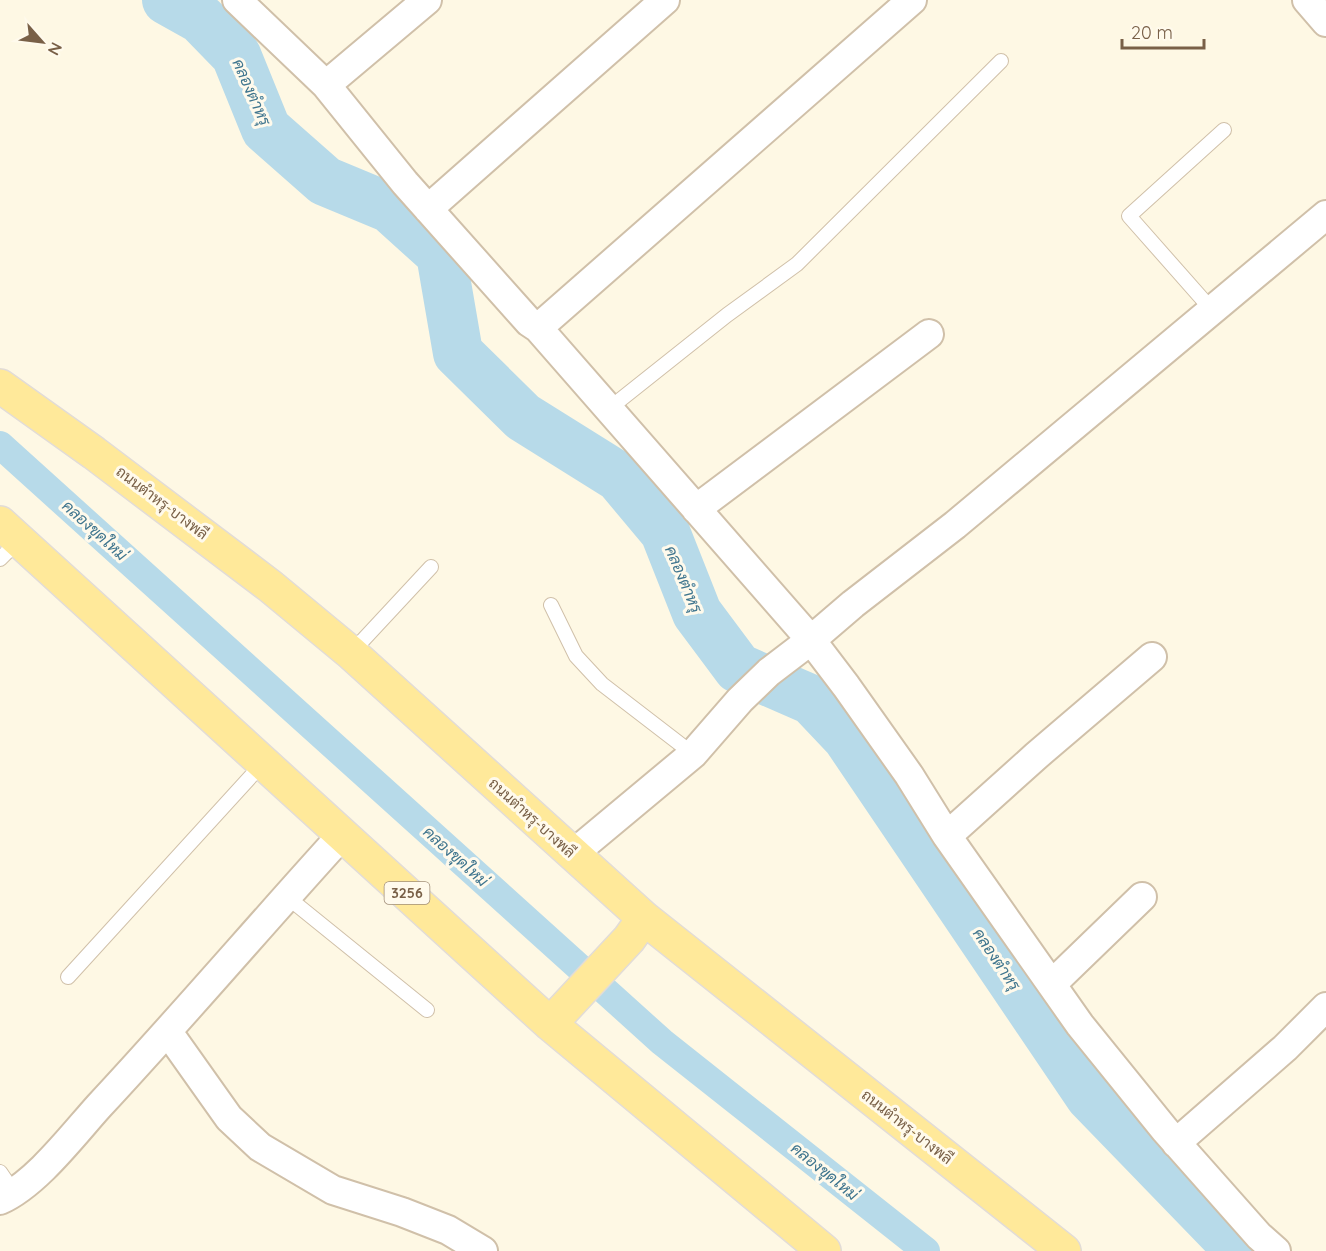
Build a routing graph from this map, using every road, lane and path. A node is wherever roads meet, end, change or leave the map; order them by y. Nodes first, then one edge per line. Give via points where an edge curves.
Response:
1 (237, 0) edge
2 (427, 0) edge
3 (664, 0) edge
4 (912, 0) edge
5 (1307, 0) edge
6 (1326, 22) edge
7 (1000, 61) dead end
8 (326, 85) junction
9 (1224, 130) dead end
10 (428, 209) junction
11 (1326, 215) edge
12 (1212, 310) junction
13 (538, 328) junction
14 (929, 333) dead end
15 (0, 386) edge
16 (610, 408) junction
17 (696, 509) junction
18 (6, 541) edge
19 (431, 567) dead end
20 (551, 606) dead end
21 (811, 640) junction
22 (351, 653) junction
23 (1152, 657) dead end
24 (693, 754) junction
25 (264, 762) junction
26 (343, 834) junction
27 (947, 836) junction
28 (573, 854) junction
29 (286, 896) junction
30 (1142, 897) dead end
31 (636, 929) junction
32 (68, 977) dead end
33 (1052, 984) junction
34 (1326, 1007) edge
35 (427, 1010) dead end
36 (561, 1013) junction
37 (168, 1032) junction
38 (1176, 1143) junction
39 (5, 1189) edge
40 (483, 1251) edge
41 (824, 1251) edge
42 (1064, 1251) edge
43 (1276, 1251) edge

1 - 8 street
2 - 8 street
3 - 10 street
4 - 13 street
5 - 6 street
7 - 16 lane via 797,264
8 - 10 street
9 - 12 lane via 1129,216
10 - 13 street
11 - 12 street
12 - 21 street
13 - 16 street
14 - 17 street
15 - 22 main road, ถนนตำหรุ-บางพลี via 193,526
16 - 17 street
17 - 21 street
18 - 25 main road, 3256
19 - 22 lane
20 - 24 lane via 576,656 602,684
21 - 24 street via 740,700
21 - 27 street
22 - 28 main road, ถนนตำหรุ-บางพลี
23 - 27 street
24 - 28 street
25 - 26 main road, 3256
25 - 32 lane
26 - 29 street
26 - 36 main road, 3256
27 - 33 street
28 - 31 main road, ถนนตำหรุ-บางพลี
29 - 35 lane
29 - 37 street
30 - 33 street
31 - 36 main road
31 - 42 main road, ถนนตำหรุ-บางพลี
33 - 38 street via 1080,1025
34 - 38 street
36 - 41 main road, 3256
37 - 39 street via 44,1166
37 - 40 street via 229,1118 260,1147 333,1190 448,1230
38 - 43 street

